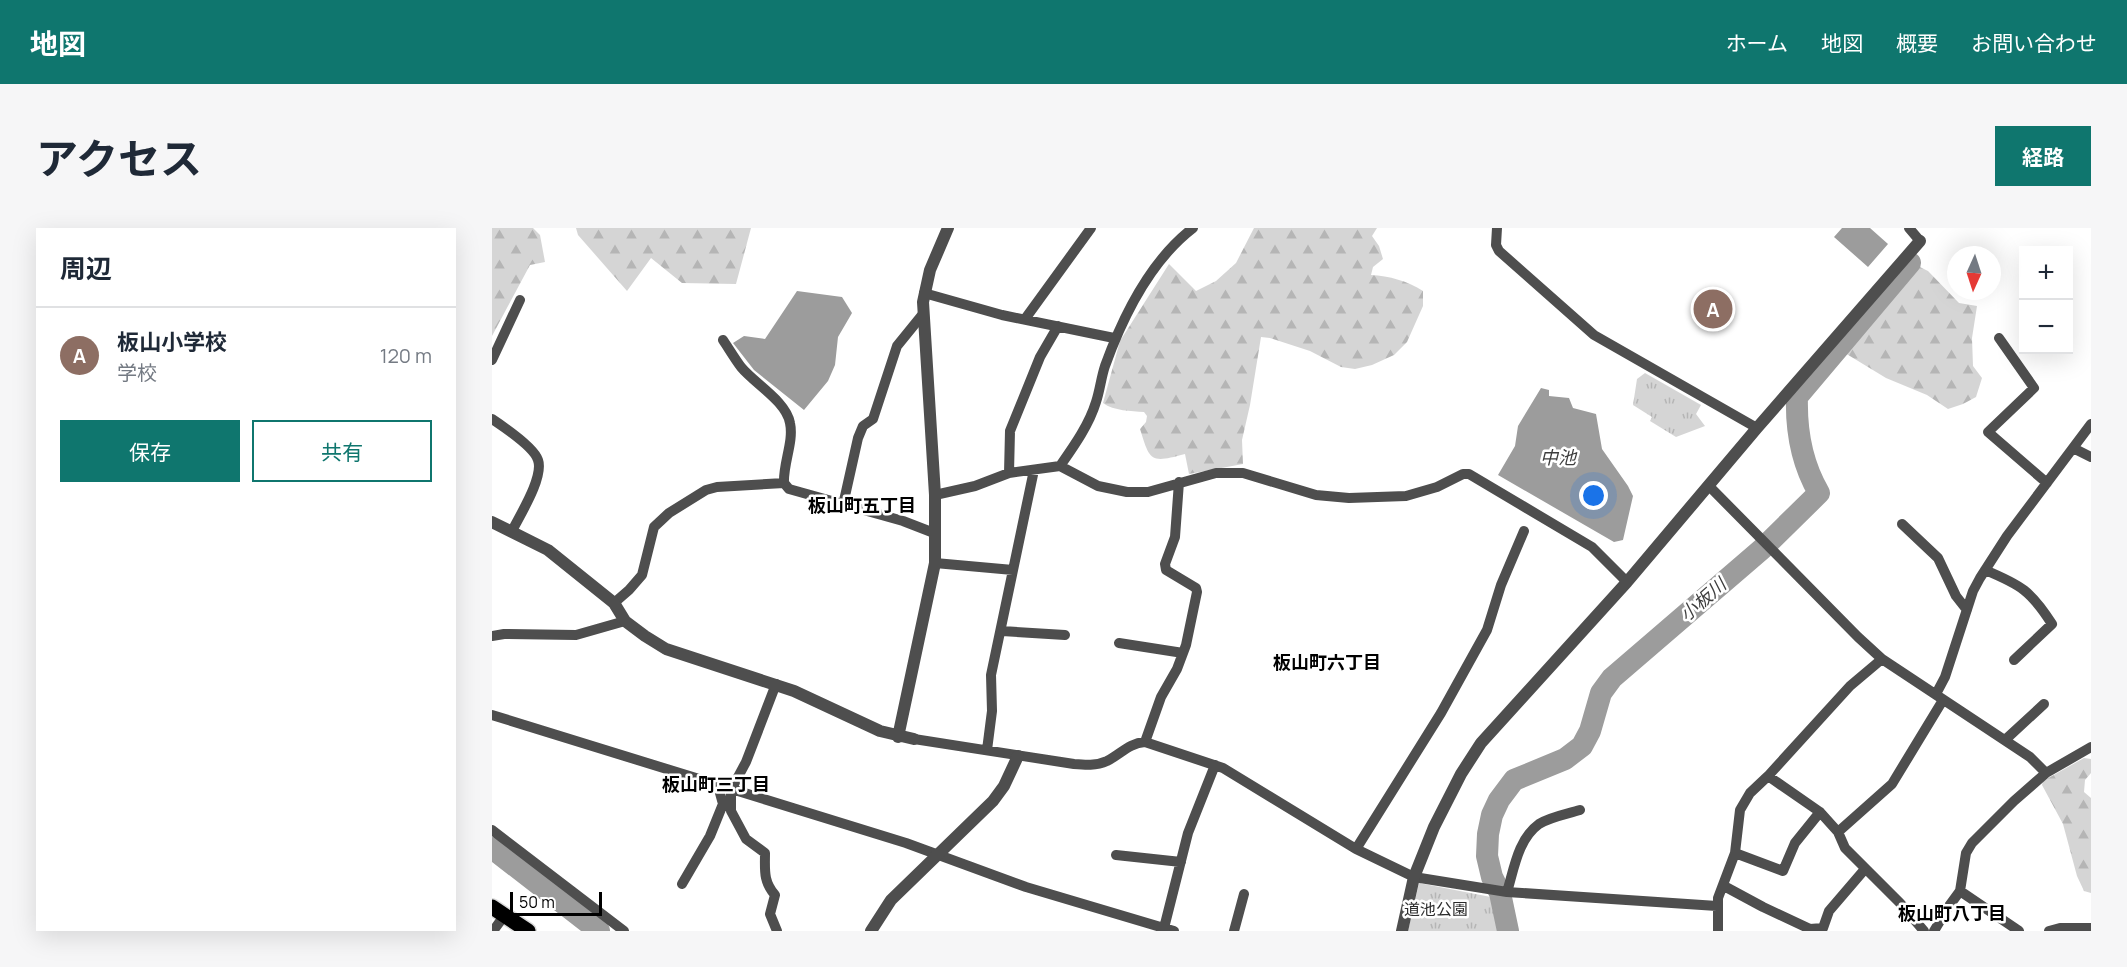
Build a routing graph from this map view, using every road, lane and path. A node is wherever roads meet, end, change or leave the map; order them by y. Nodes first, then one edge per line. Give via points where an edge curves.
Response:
1 (948, 228) edge
2 (1090, 228) edge
3 (1497, 228) edge
4 (1909, 228) edge
5 (1188, 230) edge
6 (1920, 241) joint
7 (924, 293) junction
8 (520, 300) dead end
9 (923, 314) junction
10 (1025, 319) junction
11 (1058, 326) junction
12 (1114, 338) junction
13 (2000, 338) dead end
14 (723, 340) dead end
15 (492, 360) edge
16 (492, 419) edge
17 (2091, 424) edge
18 (1756, 428) junction
19 (2073, 448) junction
20 (2091, 457) edge
21 (1060, 466) junction
22 (1034, 470) junction
23 (1009, 473) junction
24 (784, 483) junction
25 (1179, 483) junction
26 (2047, 483) junction
27 (1709, 486) junction
28 (935, 495) junction
29 (843, 505) junction
30 (492, 522) edge
31 (1902, 524) dead end
32 (512, 531) junction
33 (1524, 531) dead end
34 (934, 533) junction
35 (935, 563) junction
36 (1013, 570) junction
37 (1985, 570) junction
38 (1627, 582) junction
39 (614, 603) junction
40 (1967, 610) junction
41 (625, 621) junction
42 (1002, 631) junction
43 (1065, 635) dead end
44 (492, 636) edge
45 (1119, 643) dead end
46 (1183, 653) junction
47 (1882, 659) junction
48 (2014, 660) dead end
49 (776, 684) junction
50 (1940, 697) junction
51 (2044, 704) dead end
52 (492, 715) edge
53 (898, 737) junction
54 (914, 740) joint
55 (2005, 740) junction
56 (1145, 742) junction
57 (2091, 747) edge
58 (987, 750) junction
59 (1018, 756) junction
60 (1215, 765) junction
61 (2046, 773) junction
62 (1768, 776) junction
63 (718, 786) junction
64 (731, 790) junction
65 (1580, 810) dead end
66 (1820, 812) junction
67 (492, 830) edge
68 (1838, 832) junction
69 (1356, 849) junction
70 (1736, 853) junction
71 (939, 854) junction
72 (1116, 855) dead end
73 (1181, 862) junction
74 (1865, 869) junction
75 (1414, 877) junction
76 (682, 884) dead end
77 (1724, 886) junction
78 (1960, 891) junction
79 (1507, 892) junction
80 (1244, 894) dead end
81 (1717, 906) junction
82 (498, 911) edge
83 (2091, 928) edge
84 (1167, 930) edge
85 (1810, 930) edge
86 (493, 931) edge
87 (528, 931) edge
88 (624, 931) edge
89 (777, 931) edge
90 (871, 931) edge
91 (1234, 931) edge
92 (1402, 931) edge
93 (1718, 931) edge
94 (1924, 931) edge
95 (1934, 931) edge
96 (2019, 931) edge
97 (2049, 931) edge

1 - 7 street
2 - 10 street
3 - 18 street via 1499,251 1594,334
4 - 6 street
5 - 12 street via 1161,260
6 - 18 street
7 - 9 street
7 - 10 street
8 - 15 street
9 - 28 street
9 - 29 street via 897,346 873,419 863,426
10 - 11 street
11 - 12 street
11 - 23 street via 1040,357 1010,431
12 - 21 street via 1096,402
13 - 26 street via 2034,388 1988,432
14 - 24 street via 742,368 784,410 790,422
16 - 32 street via 529,448 539,461 538,477
17 - 19 street
18 - 27 street
19 - 20 street
19 - 26 street
21 - 22 street
21 - 25 street via 1098,486 1127,492 1148,492
22 - 23 street
22 - 36 street
23 - 28 street
24 - 29 street via 789,489
24 - 39 street via 706,490 669,513 654,527 642,575
25 - 38 street via 1216,473 1243,473 1316,495 1376,498 1406,496 1469,474 1592,547
25 - 46 street via 1175,537 1165,564 1167,570 1197,592
26 - 37 street
27 - 38 street
27 - 47 street
28 - 34 street
29 - 34 street
30 - 32 street
31 - 40 street via 1938,558
32 - 39 street via 548,550
33 - 69 street via 1487,630 1441,713
34 - 35 street
35 - 36 street
35 - 53 street
36 - 42 street
37 - 40 street
37 - 48 street via 2025,590 2052,624
38 - 75 street via 1481,743 1451,792
39 - 41 street
40 - 50 street
41 - 44 street via 576,635
41 - 49 street via 666,649
42 - 43 street
42 - 58 street via 992,675
45 - 46 street
46 - 56 street
47 - 50 street
47 - 62 street via 1850,686
49 - 53 street
49 - 64 street
50 - 55 street
50 - 68 street via 1892,784
51 - 55 street
52 - 63 street
53 - 54 street
54 - 58 street
55 - 61 street
56 - 59 street via 1135,743 1092,765
56 - 60 street
57 - 61 street
58 - 59 street
59 - 71 street via 993,801
60 - 69 street
60 - 73 street via 1191,824
61 - 78 street via 1972,843 1966,853
62 - 66 street
62 - 70 street via 1750,793 1740,810
63 - 64 street
63 - 76 street via 723,804 710,836
64 - 71 street
64 - 89 street via 731,811 746,839 765,853 765,878 775,895 770,914
65 - 79 street via 1541,823 1529,833
66 - 68 street
66 - 70 street via 1795,843 1783,871
67 - 88 street
68 - 74 street via 1845,848
69 - 75 street
70 - 77 street
71 - 84 street via 1026,887
71 - 90 street via 891,900
72 - 73 street
73 - 84 street
74 - 85 street via 1829,911 1823,928
74 - 94 street
75 - 79 street
75 - 92 street
77 - 81 street
77 - 85 street
78 - 95 street
78 - 96 street
79 - 81 street
80 - 91 street
81 - 93 street
82 - 86 street
82 - 87 main road
83 - 97 street

